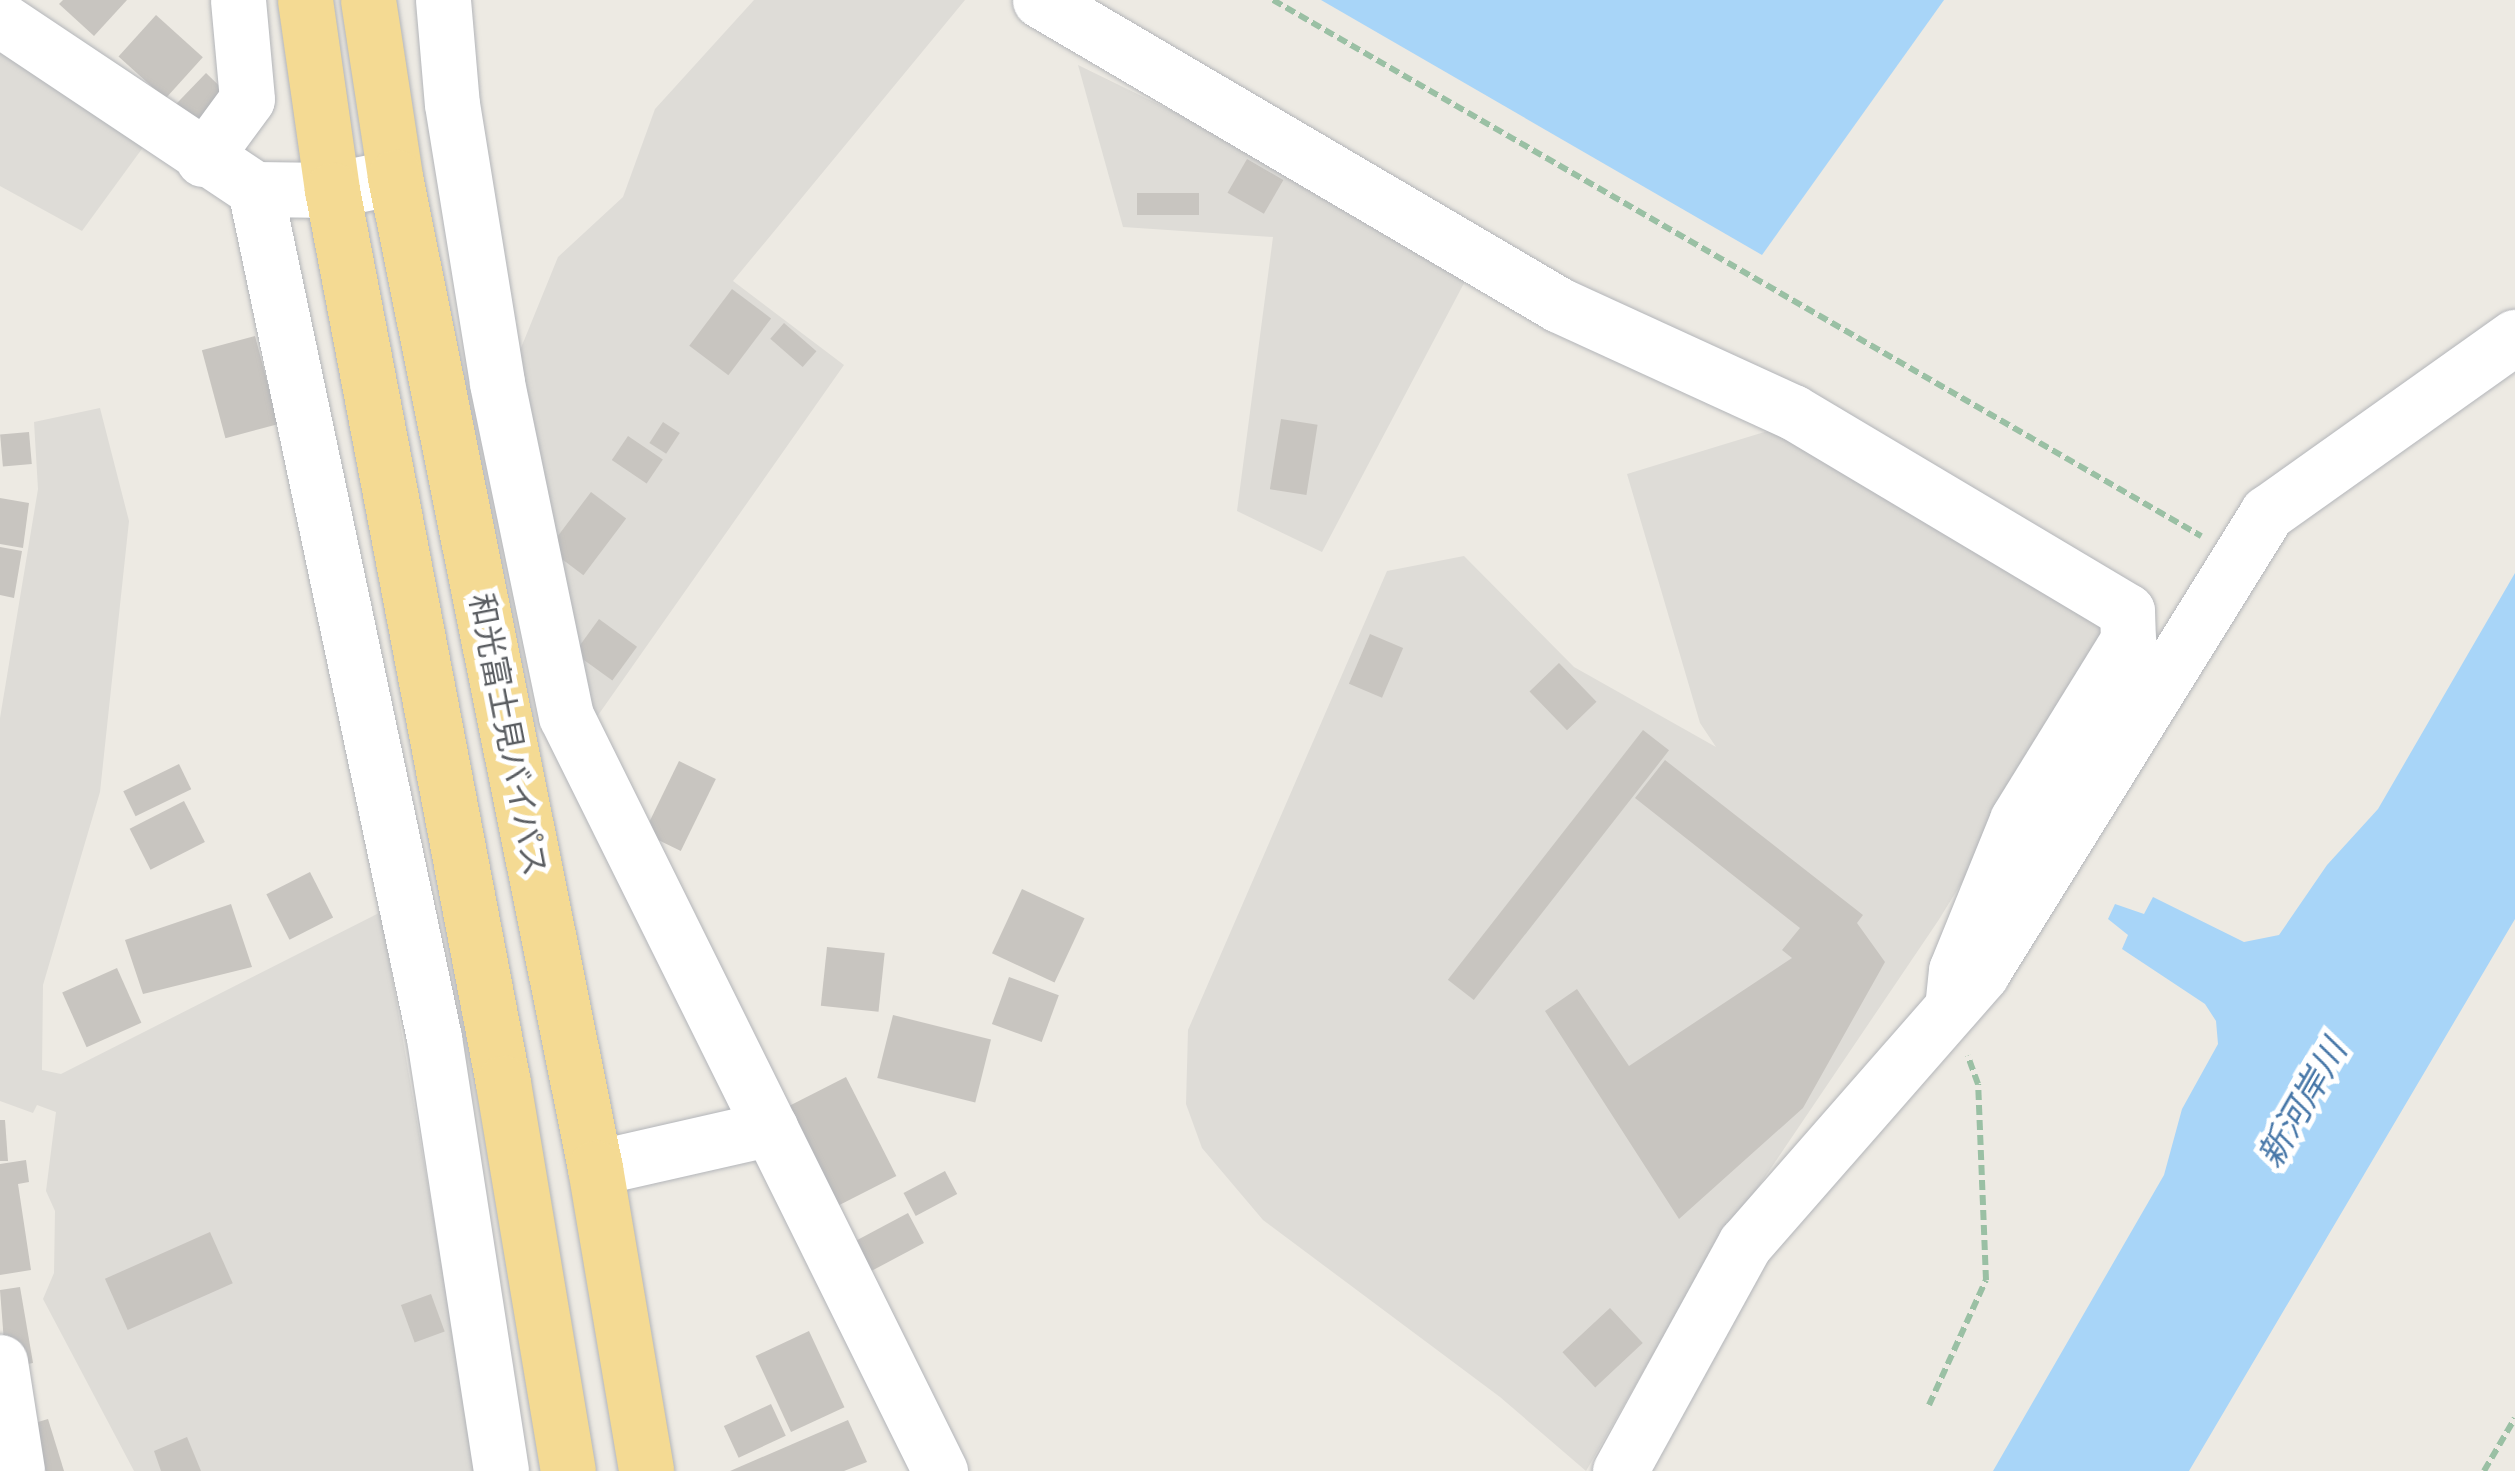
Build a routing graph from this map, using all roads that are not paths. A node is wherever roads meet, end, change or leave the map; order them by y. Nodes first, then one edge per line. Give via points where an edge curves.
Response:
1 (238, 0) edge
2 (305, 0) edge
3 (368, 0) edge
4 (443, 0) edge
5 (1040, 0) edge
6 (0, 19) edge
7 (203, 158) junction
8 (394, 178) junction
9 (255, 189) junction
10 (332, 190) junction
11 (2515, 337) edge
12 (1952, 1008) junction
13 (771, 1128) junction
14 (595, 1168) junction
15 (0, 1362) edge
16 (17, 1471) edge
17 (501, 1471) edge
18 (568, 1471) edge
19 (646, 1471) edge
20 (940, 1471) edge
21 (1620, 1471) edge

1 - 7 street via 247,99
2 - 10 highway
3 - 8 highway, 和光富士見バイパス
4 - 13 street via 452,104 497,383 566,716
5 - 12 street via 1559,305 1794,412 2127,611 2128,640 2017,820 1956,970
6 - 7 street
7 - 9 street
8 - 10 street
8 - 14 highway, 和光富士見バイパス
9 - 10 street
9 - 17 street via 434,1038
10 - 18 highway via 502,1082
11 - 12 street via 2268,513 2052,863
12 - 21 street via 1745,1244
13 - 14 street
13 - 20 street
14 - 19 highway, 和光富士見バイパス
15 - 16 street

